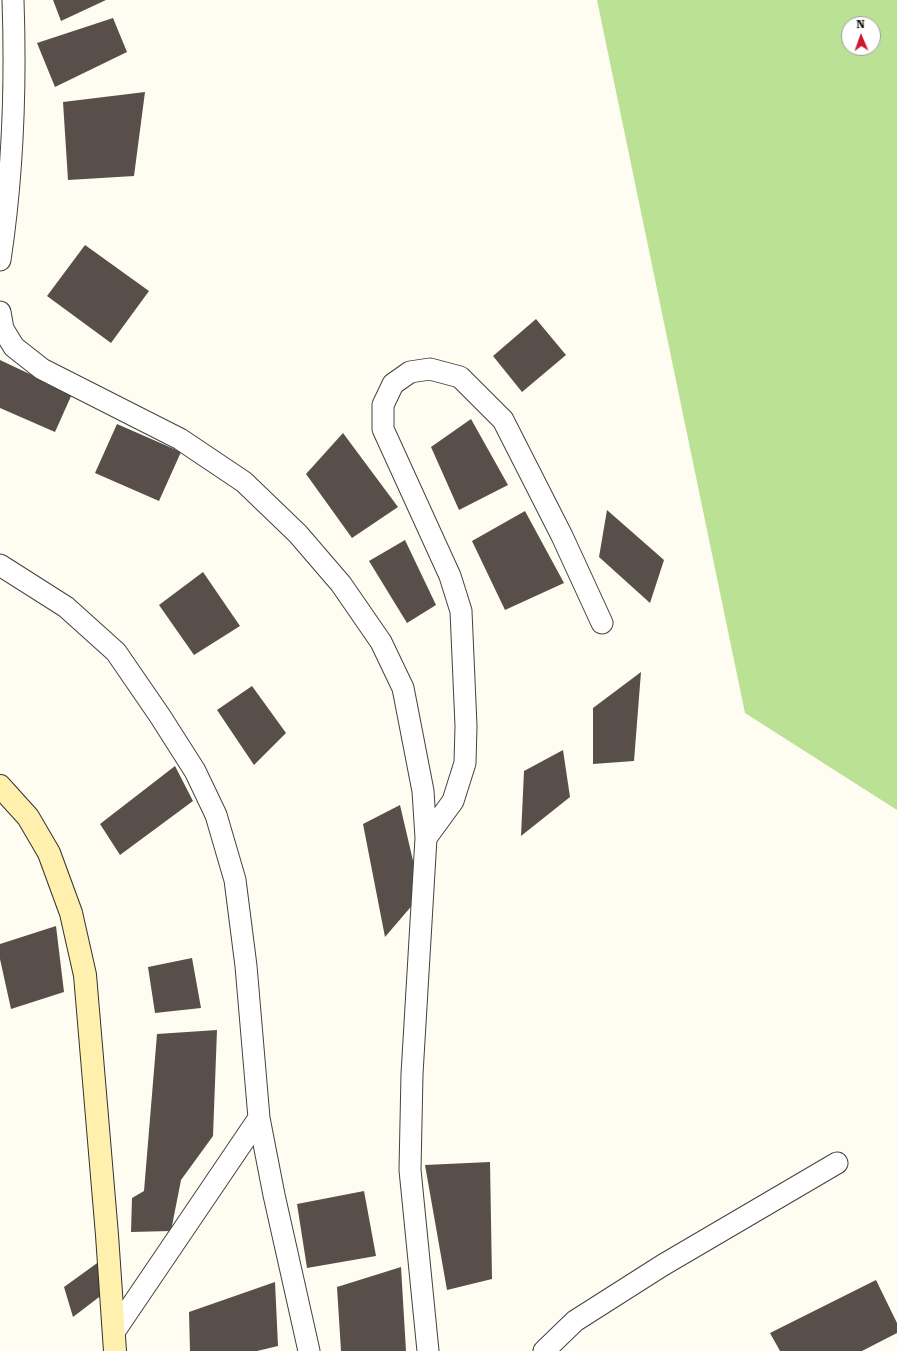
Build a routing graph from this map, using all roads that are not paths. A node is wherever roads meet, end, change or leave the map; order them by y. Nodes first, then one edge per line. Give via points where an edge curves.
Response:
1 (13, 0) edge
2 (0, 260) edge
3 (0, 312) edge
4 (0, 565) edge
5 (602, 623) dead end
6 (0, 786) edge
7 (426, 838) junction
8 (259, 1118) junction
9 (837, 1163) dead end
10 (114, 1342) edge
11 (309, 1351) edge
12 (428, 1351) edge
13 (544, 1351) edge

1 - 2 street via 15,55 11,163
3 - 7 street via 3,329 14,347 42,369 180,439 244,482 298,534 341,584 381,642 403,688 424,791
4 - 8 street via 66,607 116,652 195,771 216,815 235,880 246,966
5 - 7 street via 562,536 503,420 460,377 430,369 410,372 393,384 383,404 383,429 450,576 461,611 465,763 453,801
6 - 10 street via 28,817 49,853 71,913 85,975
7 - 12 street via 412,1074 410,1170
8 - 10 street
8 - 11 street via 275,1203
9 - 13 street via 581,1317

